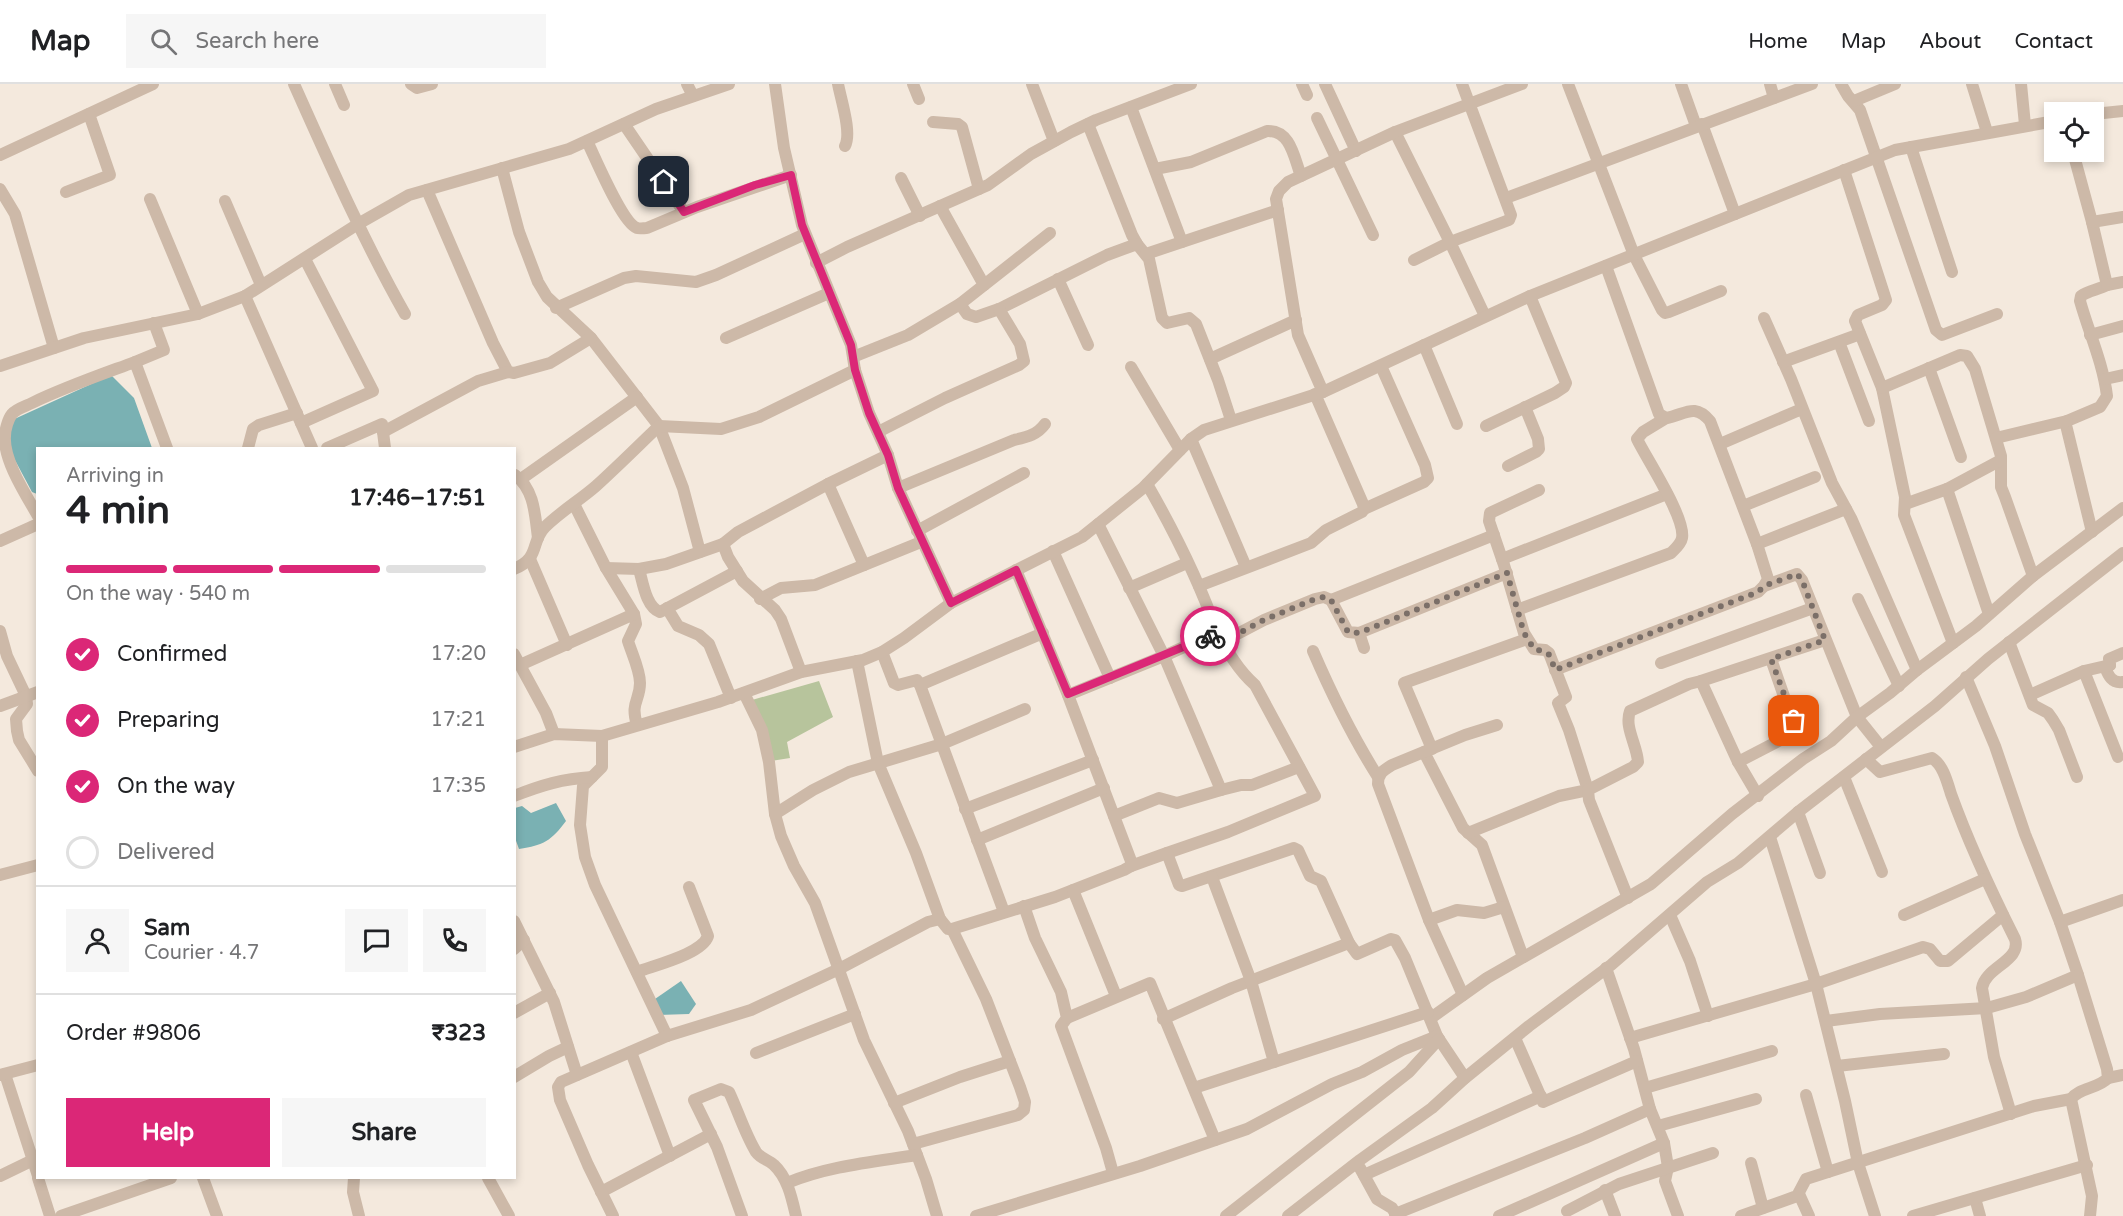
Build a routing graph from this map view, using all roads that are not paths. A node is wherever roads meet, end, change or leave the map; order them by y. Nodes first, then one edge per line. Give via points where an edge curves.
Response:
1 (153, 84) edge
2 (294, 84) edge
3 (336, 84) edge
4 (411, 84) edge
5 (432, 84) edge
6 (687, 84) edge
7 (729, 84) edge
8 (775, 84) edge
9 (838, 84) edge
10 (913, 84) edge
11 (1032, 84) edge
12 (1191, 84) edge
13 (1324, 84) edge
14 (1462, 84) edge
15 (1522, 84) edge
16 (1568, 84) edge
17 (1681, 84) edge
18 (1770, 84) edge
19 (1812, 84) edge
20 (1841, 84) edge
21 (1895, 84) edge
22 (1972, 84) edge
23 (2020, 84) edge
24 (693, 96) junction
25 (1774, 98) junction
26 (919, 99) dead end
27 (1854, 101) junction
28 (1469, 104) junction
29 (344, 105) dead end
30 (1131, 107) junction
31 (2123, 111) edge
32 (2104, 113) edge
33 (88, 114) junction
34 (1317, 118) dead end
35 (933, 122) dead end
36 (2044, 122) edge
37 (624, 124) junction
38 (1088, 124) junction
39 (1699, 125) junction
40 (2025, 125) junction
41 (1395, 132) junction
42 (1987, 132) junction
43 (587, 141) junction
44 (1053, 141) junction
45 (845, 146) dead end
46 (1911, 147) junction
47 (1356, 151) junction
48 (0, 155) edge
49 (1877, 157) junction
50 (1336, 161) junction
51 (2076, 162) edge
52 (1599, 164) junction
53 (502, 168) junction
54 (1155, 169) junction
55 (1845, 170) junction
56 (791, 175) junction
57 (1301, 176) junction
58 (901, 178) dead end
59 (0, 189) edge
60 (979, 189) junction
61 (426, 190) junction
62 (66, 192) dead end
63 (1506, 198) junction
64 (150, 199) dead end
65 (225, 201) dead end
66 (940, 206) junction
67 (1278, 210) junction
68 (684, 212) junction
69 (1736, 214) junction
70 (920, 216) junction
71 (2123, 217) edge
72 (2092, 222) junction
73 (357, 224) junction
74 (1050, 233) dead end
75 (805, 234) junction
76 (1373, 235) dead end
77 (1450, 242) junction
78 (1182, 243) junction
79 (1137, 244) junction
80 (1146, 254) junction
81 (1634, 255) junction
82 (304, 259) junction
83 (1413, 260) dead end
84 (816, 263) junction
85 (1606, 266) junction
86 (1952, 273) dead end
87 (1058, 279) junction
88 (2123, 282) edge
89 (261, 285) junction
90 (984, 285) junction
91 (2107, 285) junction
92 (1721, 291) dead end
93 (829, 293) junction
94 (245, 296) junction
95 (1530, 296) junction
96 (960, 304) junction
97 (556, 308) junction
98 (999, 309) junction
99 (198, 314) junction
100 (405, 314) dead end
101 (1998, 314) dead end
102 (1485, 316) junction
103 (1764, 318) dead end
104 (1296, 320) junction
105 (154, 323) junction
106 (2123, 326) edge
107 (1860, 334) junction
108 (2090, 335) junction
109 (591, 338) junction
110 (726, 338) dead end
111 (1839, 342) junction
112 (1088, 345) dead end
113 (1424, 345) junction
114 (54, 348) junction
115 (1210, 359) junction
116 (135, 362) junction
117 (1783, 362) junction
118 (854, 364) junction
119 (0, 366) edge
120 (1380, 366) junction
121 (1131, 368) dead end
122 (1929, 369) junction
123 (508, 372) junction
124 (2123, 375) edge
125 (2105, 379) junction
126 (1882, 388) junction
127 (1319, 393) junction
128 (637, 397) junction
129 (1525, 407) junction
130 (1797, 411) dead end
131 (299, 418) junction
132 (1666, 418) junction
133 (1231, 420) junction
134 (1869, 421) dead end
135 (2067, 421) junction
136 (1046, 424) dead end
137 (1457, 424) dead end
138 (659, 426) junction
139 (1486, 426) dead end
140 (383, 432) junction
141 (878, 432) junction
142 (1996, 438) junction
143 (1191, 439) junction
144 (1720, 444) junction
145 (167, 447) edge
146 (248, 447) edge
147 (312, 447) edge
148 (329, 447) edge
149 (385, 447) edge
150 (1180, 450) junction
151 (888, 455) junction
152 (1961, 457) dead end
153 (2001, 460) junction
154 (1508, 466) dead end
155 (1024, 473) dead end
156 (518, 477) edge
157 (1815, 477) dead end
158 (828, 484) junction
159 (1146, 484) junction
160 (898, 488) junction
161 (1947, 489) junction
162 (1539, 490) dead end
163 (1667, 495) junction
164 (574, 504) junction
165 (1905, 504) junction
166 (1743, 506) junction
167 (2123, 508) edge
168 (1364, 509) junction
169 (1846, 509) junction
170 (36, 512) edge
171 (1098, 524) junction
172 (36, 525) edge
173 (2092, 532) junction
174 (1494, 535) junction
175 (919, 537) junction
176 (538, 538) junction
177 (0, 541) edge
178 (723, 544) junction
179 (1757, 544) junction
180 (1053, 551) junction
181 (700, 552) junction
182 (2123, 553) edge
183 (1502, 558) junction
184 (530, 559) junction
185 (1187, 563) junction
186 (864, 566) junction
187 (1246, 567) junction
188 (516, 568) edge
189 (606, 568) junction
190 (639, 569) junction
191 (1016, 570) junction
192 (737, 571) junction
193 (1507, 573) junction
194 (2033, 576) junction
195 (1198, 585) junction
196 (1764, 586) junction
197 (1129, 588) junction
198 (760, 599) junction
199 (1858, 599) dead end
200 (1331, 600) junction
201 (951, 603) junction
202 (667, 608) junction
203 (1813, 608) junction
204 (1518, 610) junction
205 (634, 614) junction
206 (1989, 614) junction
207 (0, 631) edge
208 (1043, 633) junction
209 (1359, 633) junction
210 (1220, 637) junction
211 (1527, 639) junction
212 (1825, 640) junction
213 (2009, 642) junction
214 (1953, 643) junction
215 (567, 645) junction
216 (1364, 648) dead end
217 (1313, 651) dead end
218 (882, 652) junction
219 (2123, 653) edge
220 (1164, 656) junction
221 (1771, 659) junction
222 (517, 660) edge
223 (857, 661) junction
224 (1661, 663) dead end
225 (2110, 665) junction
226 (1555, 670) junction
227 (1917, 670) junction
228 (2084, 671) junction
229 (801, 672) junction
230 (1966, 677) junction
231 (1110, 678) junction
232 (1701, 681) junction
233 (2123, 682) edge
234 (920, 685) junction
235 (1899, 686) junction
236 (744, 693) junction
237 (32, 694) edge
238 (1068, 694) junction
239 (2030, 695) junction
240 (731, 698) junction
241 (0, 706) edge
242 (1025, 709) dead end
243 (1858, 719) junction
244 (637, 725) junction
245 (1497, 725) dead end
246 (554, 734) junction
247 (602, 736) junction
248 (1877, 743) junction
249 (942, 744) junction
250 (516, 746) edge
251 (1428, 750) junction
252 (2118, 757) dead end
253 (1866, 759) junction
254 (1093, 760) junction
255 (1738, 762) junction
256 (878, 763) junction
257 (1299, 767) junction
258 (36, 768) edge
259 (592, 777) junction
260 (1378, 777) junction
261 (1844, 777) junction
262 (2077, 777) dead end
263 (1104, 788) junction
264 (1221, 790) junction
265 (1588, 790) junction
266 (516, 795) edge
267 (1758, 796) junction
268 (965, 809) junction
269 (1798, 812) junction
270 (775, 814) junction
271 (1114, 816) junction
272 (1468, 833) junction
273 (1770, 837) junction
274 (977, 840) junction
275 (1167, 853) junction
276 (36, 866) edge
277 (1131, 866) junction
278 (1882, 872) dead end
279 (1820, 873) dead end
280 (0, 875) edge
281 (1212, 877) junction
282 (1985, 879) junction
283 (689, 887) dead end
284 (1073, 890) junction
285 (1628, 898) junction
286 (2123, 900) edge
287 (1024, 906) junction
288 (1504, 907) junction
289 (1004, 912) junction
290 (1670, 915) junction
291 (1904, 915) dead end
292 (2003, 915) junction
293 (940, 919) junction
294 (1429, 920) junction
295 (2060, 922) junction
296 (516, 925) edge
297 (952, 929) junction
298 (524, 940) junction
299 (1350, 943) junction
300 (516, 947) edge
301 (1523, 957) junction
302 (839, 969) junction
303 (1606, 969) junction
304 (638, 972) junction
305 (2078, 975) junction
306 (1251, 981) junction
307 (1816, 984) junction
308 (550, 993) junction
309 (1463, 995) junction
310 (1116, 996) junction
311 (1987, 1008) junction
312 (516, 1012) edge
313 (855, 1014) junction
314 (1430, 1015) junction
315 (1708, 1016) junction
316 (1067, 1018) junction
317 (1163, 1019) junction
318 (1826, 1022) junction
319 (667, 1036) junction
320 (1515, 1038) junction
321 (1630, 1038) junction
322 (1440, 1040) junction
323 (568, 1047) junction
324 (1772, 1051) dead end
325 (631, 1052) junction
326 (756, 1053) dead end
327 (1944, 1054) dead end
328 (1010, 1061) junction
329 (1637, 1061) junction
330 (1274, 1062) junction
331 (36, 1066) edge
332 (1837, 1066) junction
333 (3, 1075) edge
334 (578, 1075) junction
335 (2123, 1075) edge
336 (516, 1076) edge
337 (1465, 1078) junction
338 (2108, 1078) junction
339 (1194, 1088) junction
340 (1645, 1088) junction
341 (1806, 1095) dead end
342 (1541, 1096) junction
343 (1756, 1099) dead end
344 (2071, 1099) junction
345 (894, 1103) junction
346 (1650, 1109) junction
347 (2012, 1114) junction
348 (1658, 1126) junction
349 (711, 1134) junction
350 (1215, 1140) junction
351 (1664, 1143) junction
352 (915, 1150) junction
353 (1713, 1154) dead end
354 (34, 1156) edge
355 (670, 1156) junction
356 (1357, 1162) junction
357 (1858, 1163) junction
358 (1751, 1164) dead end
359 (2087, 1165) junction
360 (1668, 1167) junction
361 (1828, 1172) junction
362 (1113, 1173) junction
363 (1364, 1175) junction
364 (0, 1176) edge
365 (39, 1179) edge
366 (169, 1179) edge
367 (203, 1179) edge
368 (354, 1179) edge
369 (489, 1179) edge
370 (787, 1183) junction
371 (1558, 1190) junction
372 (1605, 1190) junction
373 (601, 1192) junction
374 (1800, 1194) junction
375 (1975, 1198) junction
376 (1763, 1208) junction
377 (88, 1212) edge
378 (1568, 1214) edge
379 (1396, 1215) edge
380 (50, 1216) edge
381 (61, 1216) edge
382 (217, 1216) edge
383 (359, 1216) edge
384 (509, 1216) edge
385 (613, 1216) edge
386 (742, 1216) edge
387 (796, 1216) edge
388 (937, 1216) edge
389 (976, 1216) edge
390 (1226, 1216) edge
391 (1288, 1216) edge
392 (1499, 1216) edge
393 (1615, 1216) edge
394 (1678, 1216) edge
395 (1741, 1216) edge
396 (1809, 1216) edge
397 (1875, 1216) edge
398 (1913, 1216) edge
399 (1980, 1216) edge
400 (2090, 1216) edge

1 - 33 street
2 - 73 street
3 - 29 street
4 - 5 street via 417,88
6 - 24 street
7 - 24 street
8 - 56 street
9 - 45 street via 847,131
10 - 26 street
11 - 44 street
12 - 30 street
13 - 47 street
14 - 28 street
15 - 28 street
16 - 52 street
17 - 39 street
18 - 25 street
19 - 25 street
20 - 27 street
21 - 27 street
22 - 42 street
23 - 40 street
24 - 37 street
25 - 39 street
27 - 49 street
28 - 41 street
28 - 63 street
30 - 38 street
30 - 54 street
31 - 32 street
33 - 48 street
33 - 62 street via 110,175
34 - 50 street
35 - 60 street via 962,127
36 - 40 street
37 - 43 street
37 - 68 street
38 - 44 street
38 - 79 street
39 - 52 street
39 - 69 street
40 - 42 street
41 - 47 street
41 - 77 street
42 - 46 street
43 - 53 street
43 - 68 street via 630,224 638,229 647,228
44 - 60 street
46 - 49 street
46 - 86 street
47 - 50 street
49 - 55 street
49 - 101 street via 1936,330 1942,334
50 - 57 street
50 - 76 street
51 - 72 street
52 - 63 street
52 - 81 street
53 - 61 street
53 - 97 street via 537,282
54 - 57 street via 1191,162 1275,131 1288,141
54 - 78 street
55 - 69 street
55 - 107 street via 1886,300 1858,315 1855,321
56 - 68 street
56 - 75 street
57 - 67 street via 1279,191
58 - 70 street
59 - 114 street via 15,214
60 - 66 street
61 - 73 street via 409,195
61 - 123 street
63 - 77 street via 1509,220
64 - 99 street
65 - 89 street
66 - 70 street
66 - 90 street
67 - 78 street
67 - 104 street
69 - 81 street
70 - 84 street
71 - 72 street
72 - 91 street
73 - 82 street
73 - 100 street
74 - 90 street
75 - 84 street
75 - 97 street via 696,282 624,278
77 - 83 street
77 - 102 street
78 - 80 street
79 - 80 street
79 - 87 street
80 - 115 street via 1162,318 1167,323 1192,320
81 - 85 street
81 - 92 street via 1665,313
82 - 89 street
82 - 131 street via 373,391
84 - 93 street
85 - 95 street
85 - 132 street via 1659,414
87 - 98 street
87 - 112 street
88 - 91 street
89 - 94 street
90 - 96 street
91 - 108 street via 2081,296
93 - 110 street
93 - 118 street via 843,322
94 - 99 street
94 - 131 street
95 - 102 street
95 - 129 street via 1566,383 1555,393
96 - 98 street via 967,314 976,317
96 - 118 street
97 - 109 street
98 - 141 street via 1020,344 1024,361
99 - 105 street
102 - 113 street
103 - 117 street
104 - 115 street
104 - 127 street
105 - 114 street
105 - 116 street via 164,350
106 - 108 street
107 - 111 street
107 - 126 street
108 - 125 street
109 - 123 street via 550,363
109 - 128 street
111 - 117 street
111 - 134 street
113 - 120 street
113 - 137 street
114 - 119 street
115 - 133 street
116 - 145 street
116 - 170 street via 45,396 12,414 4,435 6,448
117 - 169 street
118 - 138 street via 759,417 721,429
118 - 141 street
120 - 127 street
120 - 168 street via 1428,478
121 - 150 street
122 - 126 street
122 - 142 street via 1959,355 1967,356 1975,369
122 - 152 street
123 - 140 street via 478,381
124 - 125 street
125 - 135 street via 2104,403
126 - 165 street
127 - 133 street
127 - 168 street
128 - 138 street
128 - 156 street
129 - 139 street
129 - 154 street via 1539,449
130 - 144 street
131 - 146 street via 259,425
131 - 147 street
132 - 144 street via 1697,410 1704,413
132 - 163 street via 1637,439
133 - 143 street
135 - 142 street
135 - 173 street
136 - 160 street via 1032,435
138 - 164 street
138 - 181 street via 683,488
140 - 148 street via 382,424
140 - 149 street
141 - 151 street
142 - 153 street
143 - 150 street
143 - 187 street
144 - 166 street
150 - 159 street
151 - 158 street
151 - 160 street
153 - 161 street
153 - 194 street via 2001,487
155 - 175 street
156 - 176 street via 534,505
157 - 166 street
158 - 178 street
158 - 186 street
159 - 171 street
159 - 185 street
160 - 175 street
161 - 165 street
161 - 206 street
162 - 174 street via 1490,513
163 - 183 street
163 - 204 street via 1682,534 1680,544 1671,553
164 - 176 street via 544,528
164 - 189 street
165 - 214 street via 1904,515
166 - 179 street
167 - 173 street
168 - 187 street via 1311,543
169 - 179 street
169 - 227 street
171 - 180 street
171 - 197 street
172 - 177 street
173 - 194 street
174 - 183 street
174 - 200 street
175 - 186 street
175 - 201 street
176 - 184 street
178 - 181 street
178 - 192 street
179 - 196 street via 1767,579
180 - 191 street
180 - 231 street
181 - 190 street
182 - 213 street
183 - 193 street
184 - 188 street
184 - 215 street
185 - 195 street
185 - 197 street
186 - 198 street via 816,585 781,588
187 - 195 street
189 - 190 street
189 - 205 street
190 - 202 street via 654,609 660,612
191 - 201 street
191 - 208 street
192 - 198 street
192 - 202 street
193 - 204 street
193 - 209 street
194 - 206 street
195 - 210 street
196 - 203 street via 1797,574
196 - 226 street via 1758,592
197 - 220 street
198 - 229 street via 781,619
199 - 235 street
200 - 209 street via 1348,632
200 - 210 street via 1315,599
201 - 218 street
202 - 240 street via 678,626 699,634 709,644
203 - 212 street
203 - 224 street
204 - 211 street
205 - 215 street
205 - 244 street via 636,624 628,641 640,680 634,706
206 - 214 street
207 - 237 street via 7,656
208 - 234 street
208 - 238 street
209 - 216 street
210 - 220 street
210 - 257 street via 1233,662 1255,686
211 - 226 street via 1534,649 1548,653
211 - 251 street via 1404,683
212 - 221 street
212 - 243 street
213 - 230 street
213 - 239 street
214 - 227 street
215 - 222 street
217 - 260 street via 1337,706
218 - 223 street
218 - 234 street via 894,683 917,681
219 - 225 street via 2109,659
220 - 231 street
220 - 264 street
221 - 232 street
221 - 255 street via 1795,728 1788,736
222 - 246 street
223 - 229 street
223 - 256 street
225 - 228 street
225 - 233 street via 2105,667 2110,678
226 - 265 street via 1566,697 1558,703
227 - 235 street
228 - 239 street
228 - 252 street
229 - 236 street
230 - 248 street via 1935,706
230 - 295 street
231 - 238 street
232 - 255 street
232 - 265 street via 1630,711 1627,719 1638,762
234 - 249 street
235 - 243 street
236 - 240 street
236 - 270 street via 762,730
237 - 241 street
237 - 258 street via 16,719 16,730
238 - 254 street
239 - 262 street via 2033,705 2048,713 2059,730
240 - 244 street
242 - 249 street
243 - 248 street
243 - 267 street
244 - 247 street
245 - 251 street
246 - 247 street
246 - 250 street
247 - 259 street via 602,766
248 - 253 street
249 - 256 street
249 - 268 street
251 - 260 street via 1392,765
251 - 272 street via 1449,802
253 - 261 street
253 - 282 street via 1880,772 1932,758 1937,761
254 - 263 street
254 - 268 street
255 - 267 street
256 - 270 street via 849,772
256 - 293 street
257 - 264 street via 1252,785
257 - 275 street via 1315,796
259 - 266 street via 544,784
259 - 304 street via 583,786 581,800 585,857
260 - 294 street
261 - 269 street
261 - 278 street
263 - 271 street
263 - 274 street
264 - 271 street via 1177,804 1159,798
265 - 272 street via 1559,796
265 - 285 street
267 - 285 street via 1651,884
268 - 274 street
269 - 273 street
269 - 279 street
270 - 302 street via 794,866 815,903
271 - 277 street
272 - 288 street via 1482,845
273 - 290 street via 1707,882
273 - 307 street
274 - 289 street
275 - 277 street
275 - 281 street via 1179,885
276 - 280 street
277 - 284 street
281 - 299 street via 1294,848 1310,876 1321,881
281 - 306 street
282 - 291 street
282 - 292 street
283 - 304 street via 708,936 706,942
284 - 287 street
284 - 310 street
285 - 301 street
286 - 295 street
287 - 289 street
287 - 316 street
288 - 294 street via 1485,914 1457,910
288 - 301 street
289 - 297 street
290 - 303 street
290 - 315 street
292 - 307 street via 1948,961 1940,961 1923,947
292 - 311 street via 2017,946 1983,981
293 - 297 street
293 - 302 street
294 - 309 street
295 - 305 street
296 - 298 street
297 - 328 street
298 - 300 street
298 - 308 street
299 - 306 street
299 - 314 street via 1357,954 1395,940
301 - 309 street
302 - 313 street
302 - 319 street via 752,1010
303 - 320 street
303 - 321 street
304 - 319 street
305 - 311 street
305 - 338 street
306 - 317 street
306 - 330 street
307 - 315 street
307 - 318 street
308 - 312 street
308 - 323 street
309 - 314 street
310 - 316 street
310 - 317 street via 1150,983
311 - 318 street via 1880,1014
311 - 347 street via 1994,1057
313 - 326 street
313 - 345 street
314 - 322 street
314 - 330 street
315 - 321 street
316 - 362 street via 1061,1026
317 - 339 street
318 - 332 street
319 - 325 street
320 - 337 street
320 - 342 street
321 - 329 street
322 - 337 street
322 - 350 street via 1402,1050 1247,1129
322 - 390 street via 1409,1072
323 - 334 street
323 - 336 street
324 - 340 street
325 - 334 street
325 - 355 street
327 - 332 street
328 - 345 street
328 - 352 street via 1025,1102 1024,1110
329 - 340 street
329 - 342 street via 1543,1102
330 - 339 street
331 - 333 street
332 - 357 street
333 - 354 street
334 - 373 street via 561,1082 558,1093
335 - 338 street
337 - 356 street via 1432,1108
338 - 344 street via 2098,1086 2077,1092
339 - 350 street
340 - 346 street
341 - 361 street
342 - 363 street
343 - 348 street
344 - 347 street
344 - 359 street
345 - 352 street
346 - 348 street
346 - 379 street
347 - 357 street
348 - 351 street
349 - 355 street
349 - 370 street via 694,1100 726,1090 755,1150 777,1168
349 - 386 street
350 - 362 street
351 - 360 street
351 - 371 street
352 - 370 street
352 - 388 street
353 - 360 street
354 - 364 street
355 - 373 street
356 - 363 street
356 - 391 street
357 - 361 street
357 - 397 street
358 - 376 street
359 - 375 street
359 - 400 street via 2092,1196
360 - 372 street
360 - 394 street via 1665,1180
361 - 374 street via 1806,1179
362 - 389 street
363 - 379 street via 1377,1199
365 - 380 street
366 - 377 street
367 - 382 street
368 - 383 street
369 - 384 street
370 - 387 street
371 - 378 street
371 - 392 street
372 - 378 street
372 - 393 street
373 - 385 street
374 - 376 street
374 - 396 street
375 - 398 street
375 - 399 street
376 - 395 street
377 - 381 street

